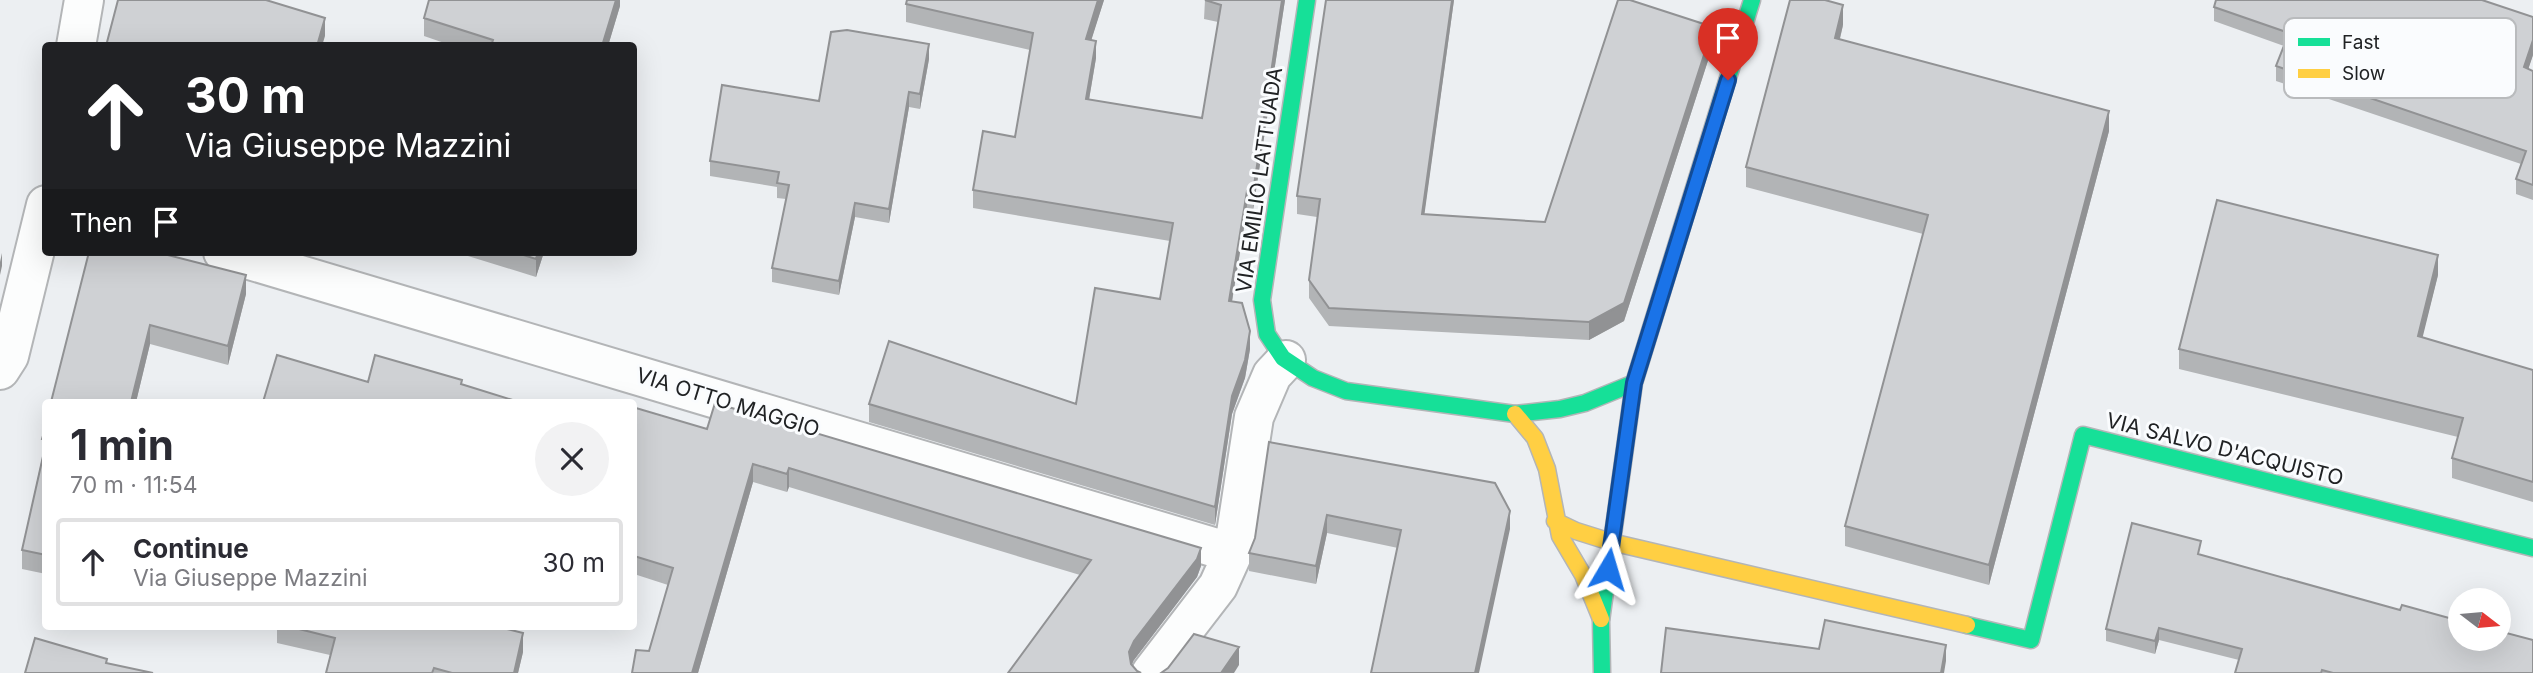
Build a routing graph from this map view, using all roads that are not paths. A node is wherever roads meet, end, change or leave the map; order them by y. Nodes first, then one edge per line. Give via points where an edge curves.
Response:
1 (84, 0) edge
2 (1307, 0) edge
3 (1752, 0) edge
4 (77, 42) edge
5 (42, 221) edge
6 (236, 256) edge
7 (1286, 360) junction
8 (0, 370) edge
9 (1634, 383) junction
10 (1515, 414) junction
11 (1555, 521) junction
12 (1611, 542) junction
13 (2533, 548) edge
14 (1233, 553) junction
15 (1601, 621) junction
16 (1151, 673) edge
17 (1602, 673) edge

1 - 4 street
2 - 7 street, VIA EMILIO LATTUADA via 1262,300 1269,339
3 - 9 street
5 - 8 street via 9,356
6 - 14 street, VIA OTTO MAGGIO
7 - 10 street via 1326,386 1346,391
7 - 14 street via 1272,376 1254,417
9 - 10 street via 1585,403
9 - 12 street
10 - 11 street via 1535,438 1547,469
11 - 12 street
11 - 15 street
12 - 13 street, VIA SALVO D'ACQUISTO via 2031,640 2083,435
12 - 15 street
14 - 16 street via 1218,586
15 - 17 street

